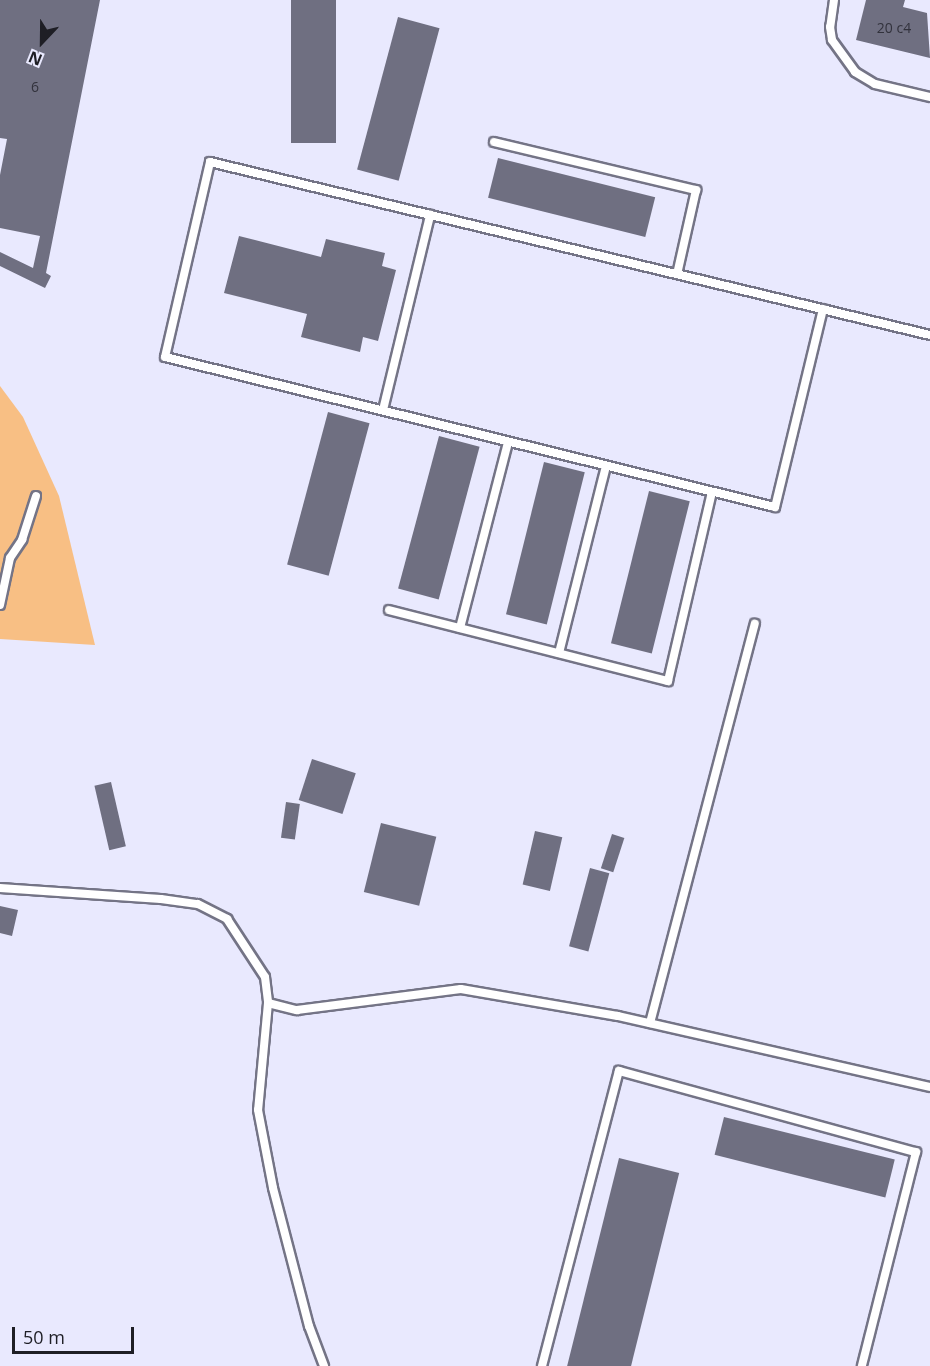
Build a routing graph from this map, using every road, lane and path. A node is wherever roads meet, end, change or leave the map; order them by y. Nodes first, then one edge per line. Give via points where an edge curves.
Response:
1 (834, 0) edge
2 (930, 97) edge
3 (494, 142) dead end
4 (430, 215) junction
5 (676, 274) junction
6 (823, 309) junction
7 (930, 334) edge
8 (383, 410) junction
9 (508, 442) junction
10 (606, 465) junction
11 (712, 492) junction
12 (36, 496) dead end
13 (0, 605) edge
14 (389, 610) dead end
15 (755, 624) dead end
16 (460, 628) junction
17 (559, 653) junction
18 (0, 888) edge
19 (268, 1003) junction
20 (650, 1023) junction
21 (930, 1086) edge
22 (324, 1366) edge
23 (542, 1366) edge
24 (862, 1366) edge

1 - 2 lane via 832,40 855,72 875,84
3 - 5 lane via 696,190
4 - 5 lane
4 - 8 lane
4 - 8 lane via 210,162 165,357
5 - 6 lane
6 - 7 lane
6 - 11 lane via 775,507
8 - 9 lane
9 - 10 lane
9 - 16 lane
10 - 11 lane
10 - 17 lane
11 - 17 lane via 668,681
12 - 13 lane via 22,540 10,558
14 - 16 lane
15 - 20 lane
16 - 17 lane
18 - 19 lane via 198,904 227,919 264,977
19 - 20 lane via 297,1010 461,989
19 - 22 lane via 258,1110 273,1188 309,1326
20 - 21 lane
23 - 24 lane via 619,1071 916,1152

